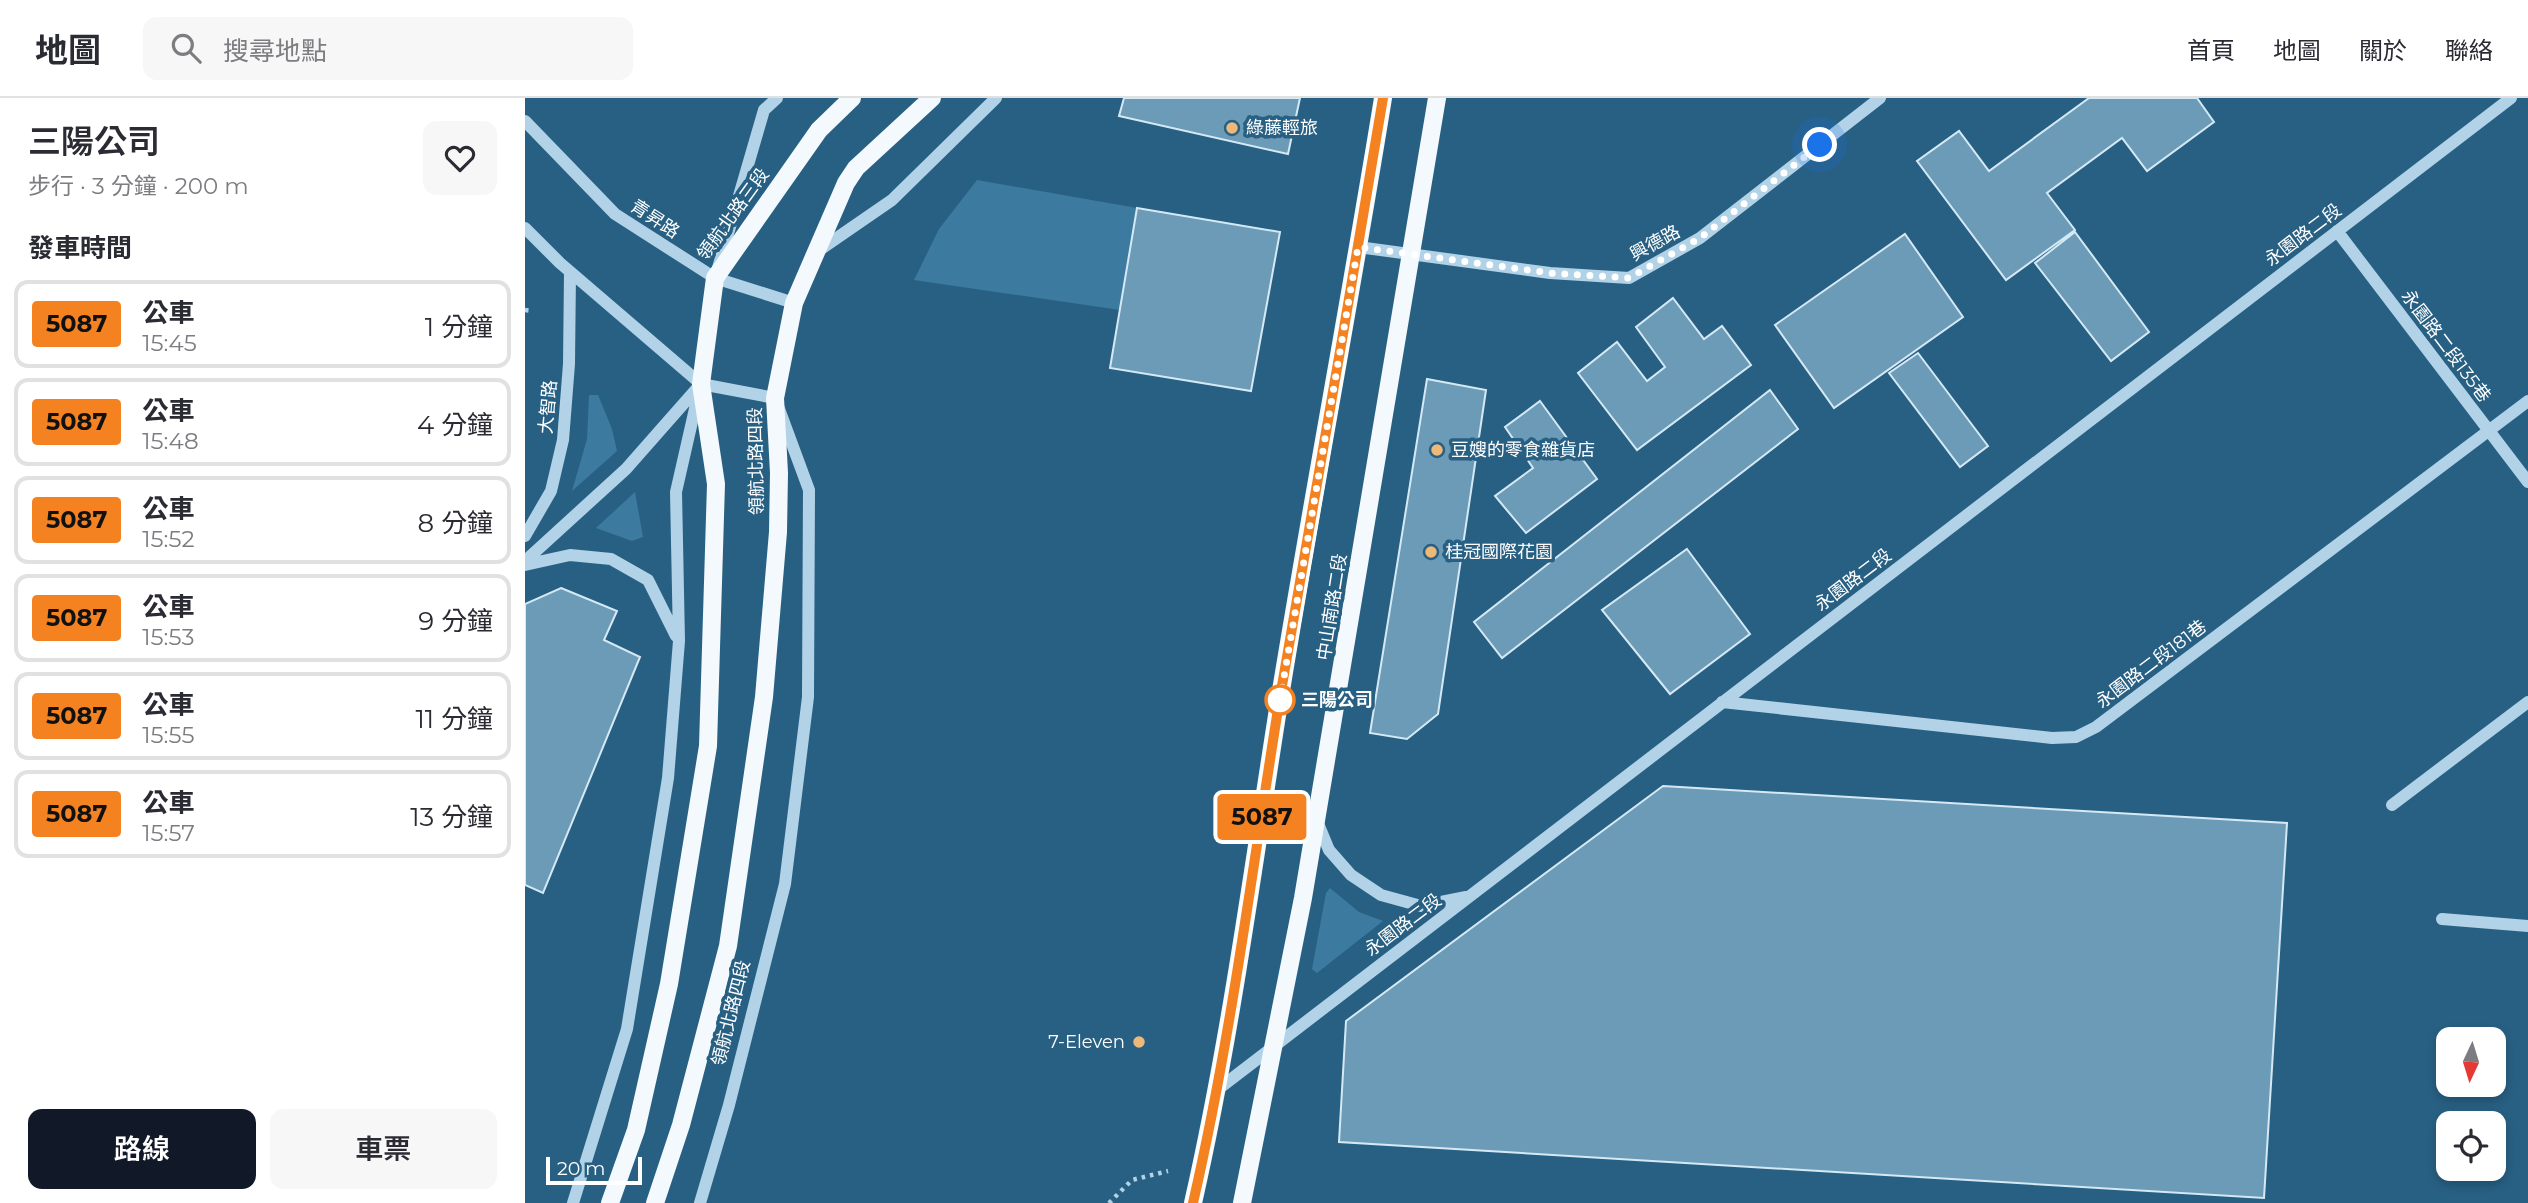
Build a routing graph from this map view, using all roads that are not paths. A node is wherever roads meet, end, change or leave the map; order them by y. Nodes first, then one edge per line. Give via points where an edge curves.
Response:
1 (777, 98) edge
2 (852, 98) edge
3 (932, 98) edge
4 (996, 98) edge
5 (1383, 98) edge
6 (1437, 98) edge
7 (1880, 98) edge
8 (2511, 98) edge
9 (525, 121) edge
10 (525, 228) edge
11 (2337, 231) junction
12 (1358, 247) junction
13 (818, 251) junction
14 (1411, 253) junction
15 (570, 272) junction
16 (715, 278) junction
17 (794, 303) junction
18 (701, 384) junction
19 (775, 398) junction
20 (2528, 401) edge
21 (2489, 430) junction
22 (2528, 482) edge
23 (525, 536) edge
24 (525, 563) edge
25 (679, 641) junction
26 (1722, 702) junction
27 (2528, 702) edge
28 (2392, 805) dead end
29 (1317, 821) junction
30 (1470, 896) junction
31 (2442, 919) dead end
32 (2528, 926) edge
33 (1275, 1046) junction
34 (1217, 1090) junction
35 (573, 1203) edge
36 (610, 1203) edge
37 (655, 1203) edge
38 (700, 1203) edge
39 (1193, 1203) edge
40 (1242, 1203) edge

1 - 16 street, 領航北路三段 via 764,110
2 - 16 main road, 領航北路三段 via 819,130
3 - 13 main road via 856,168
4 - 13 street via 892,200
5 - 12 main road, 中山南路二段
6 - 14 main road, 中山南路二段
7 - 14 street, 興德路 via 1700,238 1629,278 1550,273
8 - 11 street, 永園路二段
9 - 16 street, 青昇路 via 615,214
10 - 15 street
11 - 21 street, 永園路二段135巷
11 - 26 street, 永園路二段
12 - 14 street, 興德路
12 - 34 main road, 中山南路二段
13 - 17 main road
14 - 29 main road, 中山南路二段
15 - 18 street
15 - 23 street, 大智路 via 563,440 551,491
16 - 17 street, 青昇路
16 - 18 main road
17 - 19 main road
18 - 19 street
18 - 24 street via 626,469
18 - 25 street via 677,492
18 - 36 main road via 716,484 708,746 669,984 636,1130
19 - 37 main road, 領航北路四段 via 778,532 764,697 728,946 681,1125
19 - 38 street, 領航北路四段 via 809,490 809,697 785,884
20 - 21 street, 永園路二段181巷
21 - 22 street, 永園路二段135巷
21 - 26 street, 永園路二段181巷 via 2096,727 2075,737
24 - 25 street via 570,555 611,559 648,580
25 - 35 street via 668,778 627,1029
26 - 30 street, 永園路二段
27 - 28 street
29 - 30 street via 1329,850 1351,875 1381,895 1421,906
29 - 33 main road, 中山南路二段
30 - 33 street, 永園路二段
31 - 32 street
33 - 34 street, 永園路二段
33 - 40 main road, 中山南路二段
34 - 39 main road, 中山南路二段

